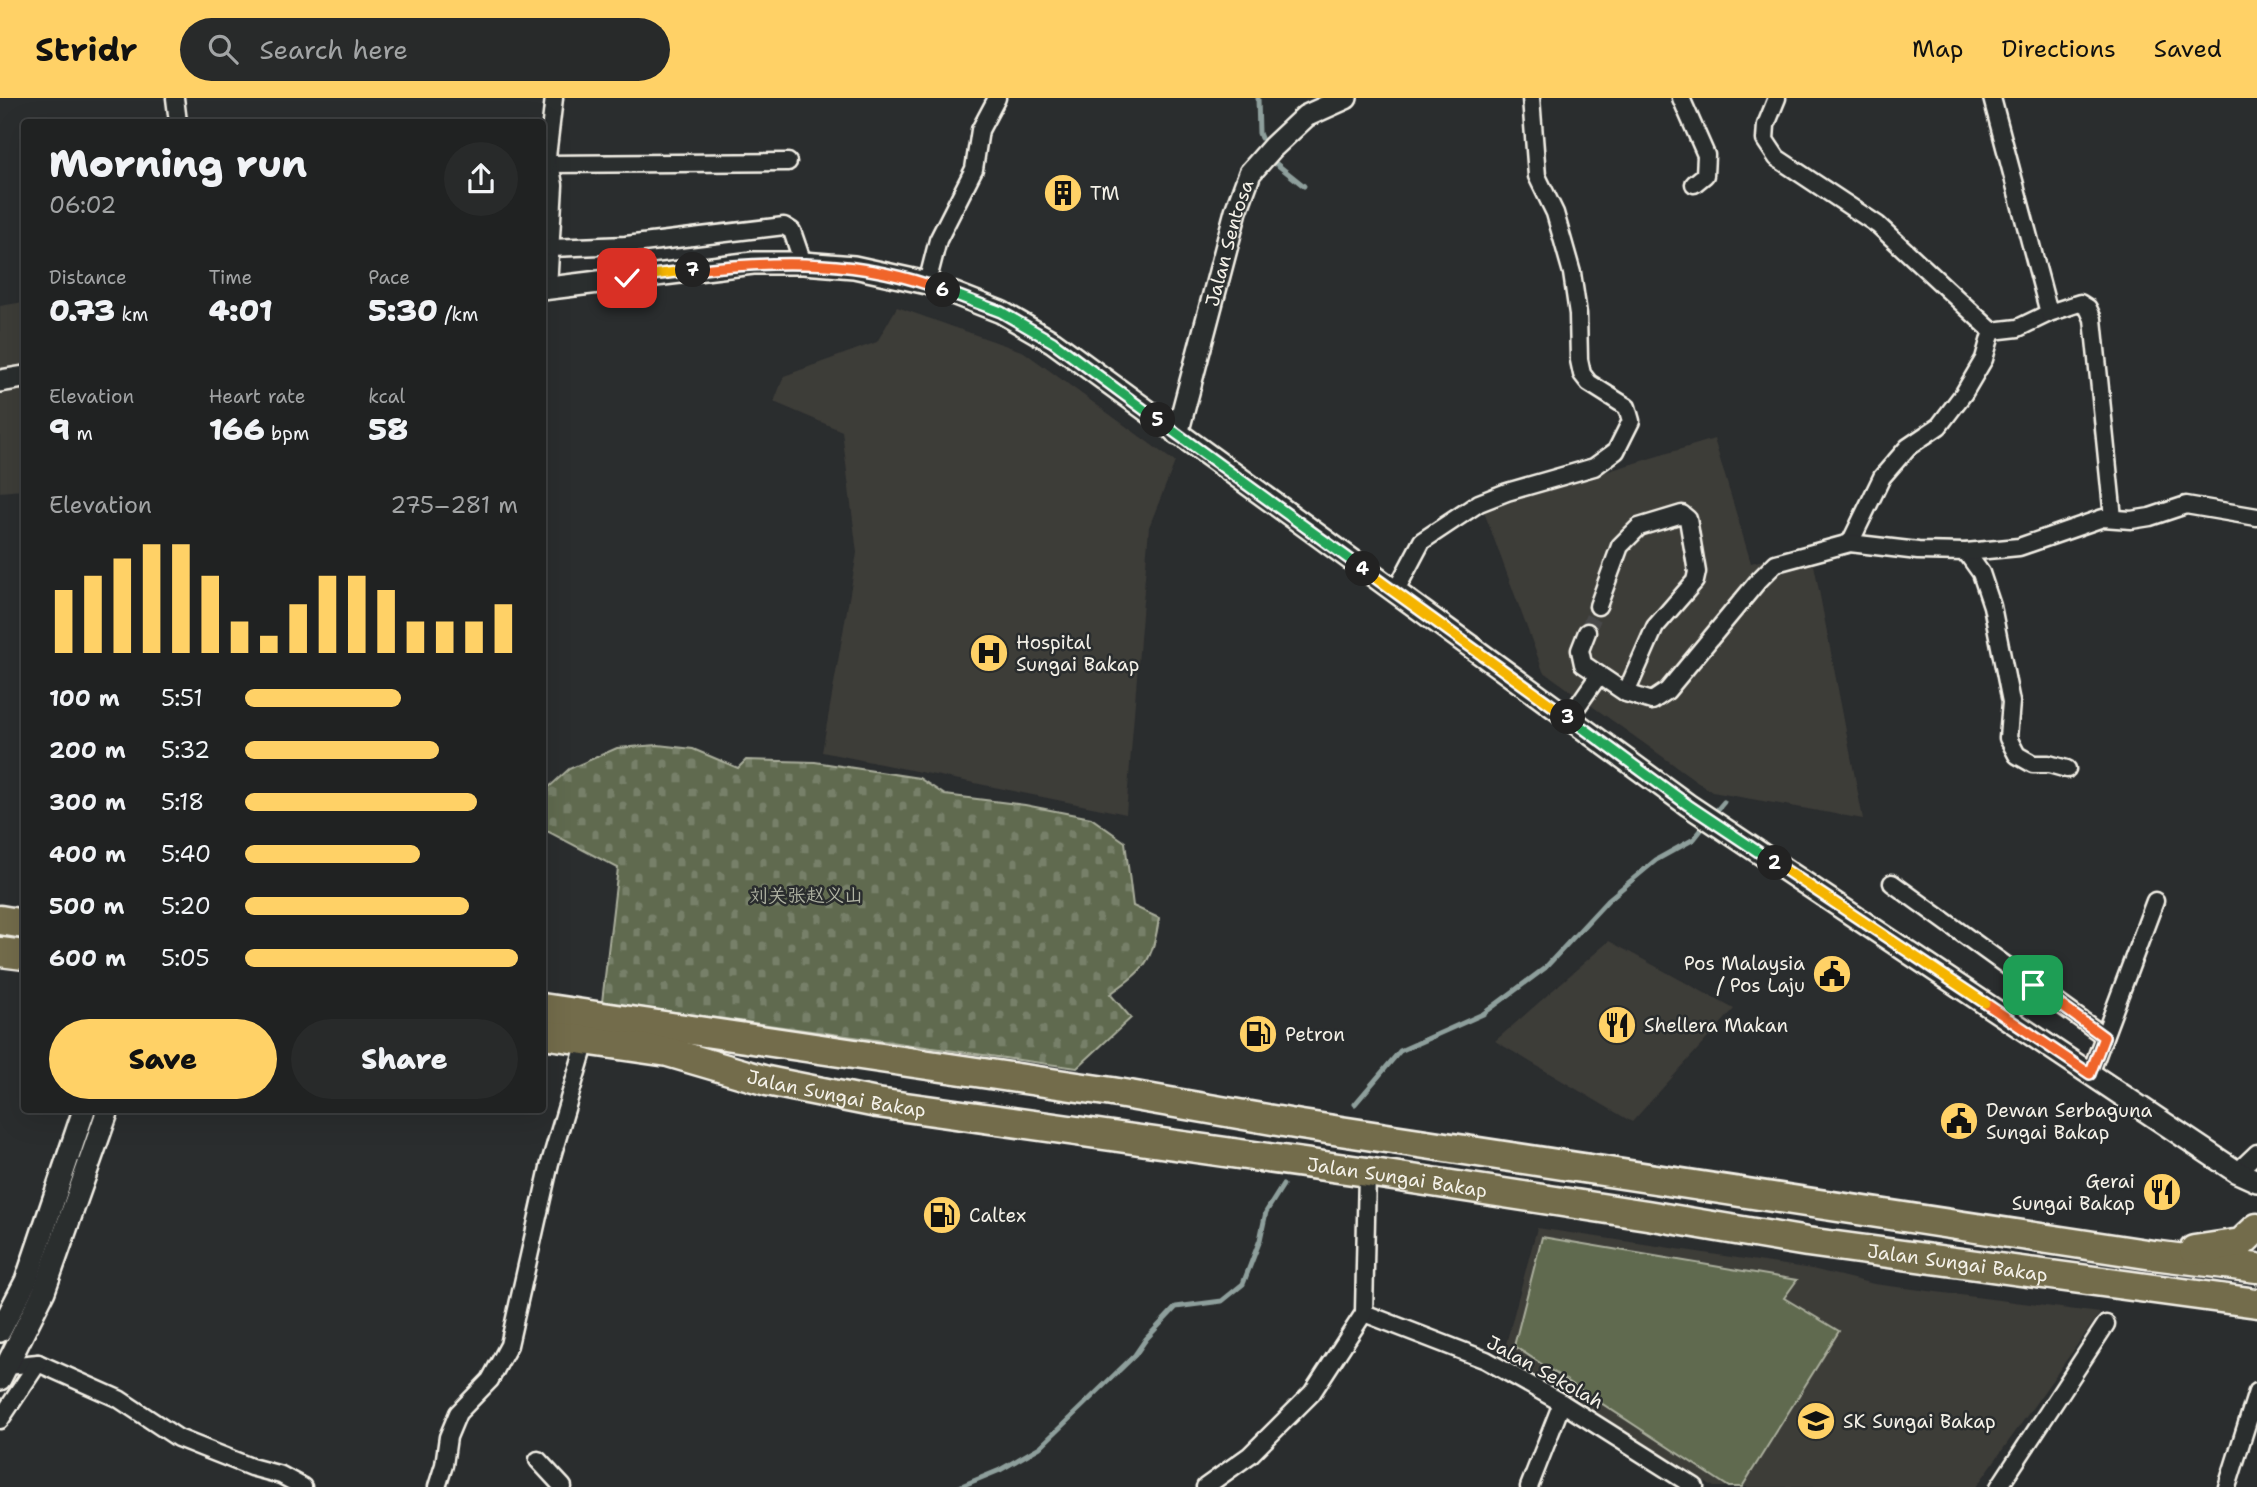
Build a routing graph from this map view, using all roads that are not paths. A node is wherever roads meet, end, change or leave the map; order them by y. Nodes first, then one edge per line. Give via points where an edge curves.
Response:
1 (176, 98) edge
2 (554, 98) edge
3 (997, 98) edge
4 (1346, 98) edge
5 (1531, 98) edge
6 (1681, 98) edge
7 (1777, 98) edge
8 (1992, 98) edge
9 (178, 119) edge
10 (546, 159) edge
11 (788, 162) dead end
12 (546, 167) edge
13 (546, 168) edge
14 (1694, 184) dead end
15 (626, 245) junction
16 (551, 248) junction
17 (803, 263) junction
18 (627, 278) junction
19 (546, 282) edge
20 (927, 284) junction
21 (546, 289) edge
22 (2049, 313) junction
23 (1992, 331) junction
24 (21, 378) edge
25 (0, 381) edge
26 (1177, 434) junction
27 (2257, 516) edge
28 (2113, 517) junction
29 (1850, 543) junction
30 (1966, 552) junction
31 (1395, 592) junction
32 (1598, 606) tunnel mouth
33 (1587, 632) tunnel mouth
34 (1599, 675) junction
35 (1626, 693) junction
36 (1569, 718) junction
37 (2067, 769) dead end
38 (1892, 883) dead end
39 (2155, 901) dead end
40 (0, 920) edge
41 (21, 924) edge
42 (0, 952) edge
43 (21, 955) edge
44 (546, 1009) edge
45 (546, 1034) edge
46 (2104, 1037) junction
47 (587, 1038) junction
48 (2090, 1074) junction
49 (83, 1113) edge
50 (107, 1113) edge
51 (2257, 1153) edge
52 (1367, 1172) junction
53 (2249, 1181) edge
54 (2257, 1228) edge
55 (2153, 1255) junction
56 (2257, 1268) edge
57 (2257, 1303) edge
58 (1364, 1313) junction
59 (2106, 1324) dead end
60 (0, 1331) edge
61 (21, 1338) junction
62 (38, 1363) junction
63 (2, 1374) edge
64 (2257, 1392) edge
65 (1562, 1403) junction
66 (0, 1420) edge
67 (538, 1460) dead end
68 (303, 1487) edge
69 (437, 1487) edge
70 (563, 1487) edge
71 (1205, 1487) edge
72 (1529, 1487) edge
73 (1695, 1487) edge
74 (1999, 1487) edge
75 (2227, 1487) edge

1 - 9 street
2 - 10 street
3 - 20 street via 980,131 974,169 938,240
4 - 26 main road, Jalan Sentosa via 1306,116 1250,173
5 - 31 street via 1537,176 1555,213 1572,273 1582,374 1627,407 1631,421 1616,451 1594,467 1479,503 1422,541
6 - 14 street via 1706,155 1705,175
7 - 23 street via 1765,141 1777,158 1878,225
8 - 22 street
11 - 12 street
13 - 16 street via 554,186
15 - 16 street
15 - 17 street via 784,226 792,231
15 - 18 street
16 - 19 street
17 - 18 main road via 753,263
17 - 20 main road via 854,267
18 - 21 main road
20 - 26 main road via 1001,312 1053,342
22 - 23 street via 2018,328
22 - 28 street via 2080,303 2092,319
23 - 29 street via 1984,359 1964,393 1939,426 1908,447 1882,477
24 - 25 main road
26 - 31 main road
27 - 28 street via 2186,505 2150,517
28 - 30 street via 2019,547
29 - 30 street
29 - 35 street via 1776,563 1667,691 1652,701
30 - 37 street via 1981,573 1992,606 2011,702 2008,738 2017,755 2033,764
31 - 36 main road
32 - 35 street via 1620,546 1639,527 1682,514 1688,519 1695,581 1656,627
33 - 34 street via 1580,650 1583,664
34 - 35 street
34 - 36 street
36 - 48 main road via 1688,805
38 - 46 street
39 - 46 street
40 - 41 highway
42 - 43 highway
44 - 55 highway, Jalan Sungai Bakap
45 - 47 highway, Jalan Sungai Bakap
46 - 48 street
47 - 52 highway, Jalan Sungai Bakap via 668,1052 767,1081 877,1103
47 - 69 street via 550,1163 509,1345 490,1380 458,1413
48 - 53 main road
49 - 60 main road via 26,1281
50 - 61 main road via 44,1291
51 - 53 street
52 - 57 highway, Jalan Sungai Bakap via 1807,1242
52 - 58 street
54 - 55 highway via 2241,1243
55 - 56 highway, Jalan Sungai Bakap
58 - 65 street, Jalan Sekolah via 1486,1360
58 - 71 street via 1312,1393 1250,1454
59 - 74 street
61 - 62 street
61 - 63 main road
62 - 63 street
62 - 66 street
62 - 68 street via 119,1399 178,1438
64 - 75 street
65 - 72 street
65 - 73 street, Jalan Sekolah
67 - 70 street

